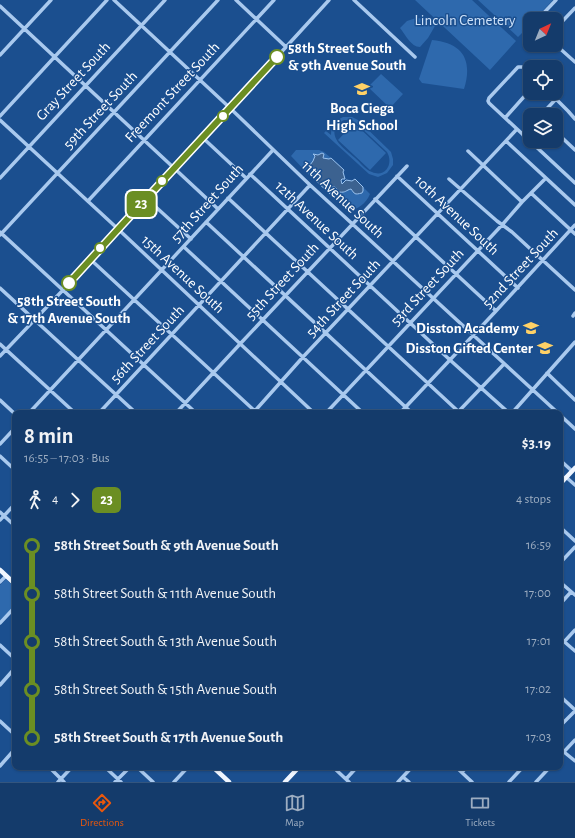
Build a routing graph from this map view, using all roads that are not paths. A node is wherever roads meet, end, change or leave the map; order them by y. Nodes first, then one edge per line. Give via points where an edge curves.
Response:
1 (51, 0) edge
2 (107, 0) edge
3 (114, 0) edge
4 (165, 0) edge
5 (218, 0) edge
6 (236, 0) edge
7 (274, 0) edge
8 (329, 0) edge
9 (354, 0) edge
10 (556, 0) edge
11 (0, 6) edge
12 (575, 8) edge
13 (545, 12) edge
14 (256, 19) junction
15 (563, 21) edge
16 (141, 25) junction
17 (24, 29) junction
18 (286, 47) junction
19 (563, 51) edge
20 (170, 52) junction
21 (0, 55) edge
22 (54, 57) junction
23 (415, 57) dead end
24 (575, 61) edge
25 (523, 68) edge
26 (200, 79) junction
27 (85, 86) junction
28 (523, 98) edge
29 (555, 100) edge
30 (557, 100) edge
31 (230, 108) junction
32 (548, 108) edge
33 (114, 112) junction
34 (0, 116) edge
35 (505, 118) junction
36 (575, 119) edge
37 (0, 120) edge
38 (517, 129) junction
39 (523, 135) edge
40 (202, 138) junction
41 (563, 139) edge
42 (144, 140) junction
43 (506, 141) junction
44 (29, 147) junction
45 (537, 148) edge
46 (273, 150) junction
47 (575, 150) edge
48 (468, 151) dead end
49 (483, 165) junction
50 (407, 166) dead end
51 (174, 168) junction
52 (57, 174) junction
53 (250, 174) junction
54 (397, 176) junction
55 (0, 178) edge
56 (246, 178) junction
57 (546, 178) junction
58 (449, 179) dead end
59 (575, 183) edge
60 (310, 185) junction
61 (460, 190) junction
62 (531, 193) junction
63 (146, 198) junction
64 (228, 198) junction
65 (375, 199) junction
66 (88, 201) junction
67 (522, 202) junction
68 (575, 205) edge
69 (218, 209) junction
70 (288, 209) junction
71 (438, 214) junction
72 (206, 222) junction
73 (352, 224) junction
74 (502, 225) junction
75 (575, 226) edge
76 (118, 229) junction
77 (571, 230) junction
78 (266, 233) junction
79 (1, 234) edge
80 (575, 234) edge
81 (416, 238) junction
82 (190, 239) junction
83 (184, 246) junction
84 (330, 248) junction
85 (477, 251) junction
86 (244, 257) junction
87 (90, 259) junction
88 (543, 260) junction
89 (393, 262) junction
90 (162, 270) junction
91 (307, 272) junction
92 (455, 275) junction
93 (221, 281) junction
94 (371, 286) junction
95 (0, 288) edge
96 (518, 288) junction
97 (63, 290) junction
98 (575, 290) edge
99 (285, 296) junction
100 (433, 298) junction
101 (134, 299) junction
102 (199, 305) junction
103 (348, 310) junction
104 (496, 312) junction
105 (34, 319) junction
106 (262, 320) junction
107 (410, 323) junction
108 (106, 330) junction
109 (172, 334) junction
110 (326, 334) junction
111 (473, 335) junction
112 (0, 344) edge
113 (240, 344) junction
114 (575, 344) edge
115 (388, 347) junction
116 (6, 349) junction
117 (0, 356) edge
118 (304, 357) junction
119 (78, 360) junction
120 (450, 360) junction
121 (504, 364) junction
122 (143, 365) junction
123 (366, 371) junction
124 (213, 373) junction
125 (547, 373) junction
126 (281, 382) junction
127 (427, 383) junction
128 (481, 388) junction
129 (50, 390) junction
130 (532, 390) junction
131 (116, 395) junction
132 (344, 395) junction
133 (0, 400) edge
134 (575, 400) edge
135 (186, 403) junction
136 (406, 407) junction
137 (32, 410) edge
138 (72, 410) edge
139 (102, 410) edge
140 (133, 410) edge
141 (179, 410) edge
142 (193, 410) edge
143 (253, 410) edge
144 (257, 410) edge
145 (311, 410) edge
146 (329, 410) edge
147 (360, 410) edge
148 (403, 410) edge
149 (409, 410) edge
150 (455, 410) edge
151 (461, 410) edge
152 (507, 410) edge
153 (513, 410) edge
154 (554, 410) edge
155 (12, 411) edge
156 (563, 418) edge
157 (575, 428) edge
158 (12, 431) edge
159 (0, 444) edge
160 (0, 456) edge
161 (563, 462) edge
162 (12, 467) edge
163 (574, 469) edge
164 (566, 477) junction
165 (563, 480) edge
166 (575, 485) edge
167 (12, 507) edge
168 (0, 512) edge
169 (4, 516) junction
170 (0, 520) edge
171 (12, 523) edge
172 (563, 530) edge
173 (575, 541) edge
174 (575, 547) edge
175 (563, 560) edge
176 (0, 570) edge
177 (6, 576) junction
178 (12, 581) edge
179 (0, 582) edge
180 (563, 585) edge
181 (571, 592) junction
182 (575, 595) edge
183 (563, 601) edge
184 (12, 610) edge
185 (0, 623) edge
186 (575, 630) edge
187 (564, 642) joint
188 (0, 645) edge
189 (575, 651) edge
190 (12, 656) edge
191 (12, 671) edge
192 (0, 685) edge
193 (563, 699) edge
194 (575, 710) edge
195 (1, 723) edge
196 (563, 723) edge
197 (12, 732) edge
198 (575, 740) edge
199 (12, 752) edge
200 (563, 752) edge
201 (563, 754) edge
202 (575, 761) edge
203 (0, 766) edge
204 (52, 770) edge
205 (70, 770) edge
206 (108, 770) edge
207 (127, 770) edge
208 (140, 770) edge
209 (185, 770) edge
210 (216, 770) edge
211 (297, 770) edge
212 (336, 770) edge
213 (354, 770) edge
214 (409, 770) edge
215 (460, 770) edge
216 (520, 770) edge
217 (547, 770) edge
218 (462, 772) joint
219 (403, 777) junction
220 (346, 779) junction
221 (61, 781) edge
222 (118, 781) edge
223 (288, 781) edge
224 (153, 782) edge
225 (174, 782) edge
226 (229, 782) edge
227 (349, 782) edge
228 (398, 782) edge
229 (409, 782) edge
230 (472, 782) edge
231 (509, 782) edge
232 (536, 782) edge

1 - 17 street
2 - 22 street
3 - 16 street, 11th Avenue South
4 - 16 street, Gray Street South
5 - 20 street, 59th Street South
6 - 14 street
7 - 14 street, Freemont Street South
8 - 18 street
9 - 23 street
10 - 13 street
11 - 17 street
12 - 15 street
14 - 18 street
14 - 26 street, Freemont Street South
16 - 20 street, 11th Avenue South
16 - 27 street, Gray Street South
17 - 21 street
17 - 22 street
18 - 31 street
19 - 24 street
20 - 26 street, 11th Avenue South
20 - 33 street, 59th Street South
22 - 27 street
22 - 34 street
25 - 35 street via 518,67 489,98 489,103
26 - 31 street, 11th Avenue South
26 - 42 street, Freemont Street South
27 - 33 street
27 - 44 street, Gray Street South
28 - 35 street
29 - 32 street
30 - 36 street
31 - 40 street
31 - 46 street, 11th Avenue South
33 - 42 street
33 - 52 street, 59th Street South
35 - 38 street
37 - 44 street, 15th Avenue South
38 - 39 street
38 - 43 street, 54th Street South
40 - 51 street
40 - 56 street
41 - 47 street
42 - 51 street
42 - 66 street, Freemont Street South
43 - 49 street, 54th Street South
43 - 57 street
44 - 52 street, 15th Avenue South
44 - 55 street, Gray Street South
45 - 59 street
46 - 53 street, 57th Street South
46 - 60 street, 11th Avenue South
48 - 49 street
49 - 61 street, 54th Street South
49 - 67 street
50 - 54 street, 55th Street South
51 - 63 street
51 - 69 street
52 - 66 street, 15th Avenue South
52 - 79 street, 59th Street South
53 - 56 street, 57th Street South
53 - 70 street, 12th Avenue South
54 - 65 street, 55th Street South
54 - 71 street, 10th Avenue South
56 - 64 street, 57th Street South
57 - 62 street, 53rd Street South
57 - 68 street
58 - 61 street
60 - 70 street, 56th Street South
60 - 73 street, 11th Avenue South
61 - 71 street, 54th Street South
61 - 74 street
62 - 67 street, 53rd Street South
62 - 77 street
63 - 76 street
63 - 82 street
64 - 69 street, 57th Street South
64 - 78 street
65 - 73 street, 55th Street South
65 - 81 street
66 - 76 street, 15th Avenue South
67 - 74 street, 53rd Street South
69 - 72 street, 57th Street South
70 - 78 street, 56th Street South
70 - 84 street, 12th Avenue South
71 - 81 street, 54th Street South
71 - 85 street, 10th Avenue South
72 - 82 street, 57th Street South
72 - 86 street
73 - 84 street, 55th Street South
73 - 89 street, 11th Avenue South
74 - 85 street, 53rd Street South
74 - 88 street
75 - 77 street, 52nd Street South
76 - 87 street
76 - 90 street, 15th Avenue South
77 - 80 street
77 - 88 street, 52nd Street South
78 - 86 street, 56th Street South
78 - 91 street
79 - 97 street
81 - 89 street, 54th Street South
81 - 92 street
82 - 83 street, 57th Street South
83 - 90 street, 57th Street South
83 - 93 street
84 - 91 street, 55th Street South
84 - 94 street, 12th Avenue South
85 - 92 street, 53rd Street South
85 - 96 street, 10th Avenue South
86 - 93 street, 56th Street South
86 - 99 street
87 - 97 street
87 - 101 street
88 - 96 street, 52nd Street South
88 - 98 street
89 - 94 street, 54th Street South
89 - 100 street, 11th Avenue South
90 - 101 street, 57th Street South
90 - 102 street, 15th Avenue South
91 - 99 street, 55th Street South
91 - 103 street
92 - 100 street, 53rd Street South
92 - 104 street
93 - 102 street, 56th Street South
93 - 106 street
94 - 103 street, 54th Street South
94 - 107 street, 12th Avenue South
95 - 105 street
96 - 104 street, 52nd Street South
97 - 105 street
97 - 108 street
99 - 106 street, 55th Street South
99 - 110 street
100 - 107 street, 53rd Street South
100 - 111 street, 11th Avenue South
101 - 108 street, 57th Street South
101 - 109 street
102 - 109 street, 56th Street South
102 - 113 street, 15th Avenue South
103 - 110 street, 54th Street South
103 - 115 street
104 - 111 street, 52nd Street South
105 - 116 street
105 - 119 street
106 - 113 street, 55th Street South
106 - 118 street
107 - 115 street, 53rd Street South
107 - 120 street, 12th Avenue South
108 - 119 street, 57th Street South
108 - 122 street
109 - 122 street, 56th Street South
109 - 124 street
110 - 118 street, 54th Street South
110 - 123 street
111 - 120 street, 52nd Street South
111 - 121 street, 11th Avenue South
112 - 116 street
113 - 124 street, 55th Street South
113 - 126 street, 15th Avenue South
114 - 125 street
115 - 123 street, 53rd Street South
115 - 127 street
116 - 117 street
116 - 129 street
118 - 126 street, 54th Street South
118 - 132 street
119 - 129 street, 57th Street South
119 - 131 street
120 - 127 street, 52nd Street South
120 - 128 street, 12th Avenue South
121 - 128 street
121 - 130 street, 11th Avenue South
122 - 131 street, 56th Street South
122 - 135 street
123 - 132 street, 53rd Street South
123 - 136 street
124 - 135 street, 55th Street South
124 - 143 street
125 - 130 street
125 - 134 street
126 - 144 street, 54th Street South
126 - 145 street, 15th Avenue South
127 - 136 street, 52nd Street South
127 - 150 street
128 - 151 street
128 - 152 street, 12th Avenue South
129 - 137 street, 57th Street South
129 - 138 street
130 - 153 street
130 - 154 street, 11th Avenue South
131 - 139 street, 56th Street South
131 - 140 street
132 - 146 street, 53rd Street South
132 - 147 street
133 - 155 street
135 - 141 street, 55th Street South
135 - 142 street
136 - 148 street, 52nd Street South
136 - 149 street
156 - 157 street, 11th Avenue South
158 - 159 street
160 - 162 street
161 - 163 street
163 - 164 main road
164 - 165 main road
164 - 166 street
167 - 169 street
168 - 169 street
169 - 170 street
169 - 171 street
172 - 173 street
174 - 175 street
176 - 177 main road
177 - 178 main road
177 - 179 street
180 - 181 street
181 - 182 street
181 - 183 street
184 - 185 street
186 - 187 street
187 - 189 street
188 - 190 street
191 - 192 street
193 - 194 street
194 - 196 street
195 - 197 street
198 - 200 street
199 - 203 street
201 - 202 street
204 - 221 street
205 - 221 street
206 - 222 street
207 - 222 street
208 - 224 street
209 - 225 street
210 - 226 main road
211 - 223 main road
212 - 220 street
213 - 220 street
214 - 219 street
215 - 218 street
216 - 231 street
217 - 232 street
218 - 230 street
219 - 228 street
219 - 229 street
220 - 227 street

